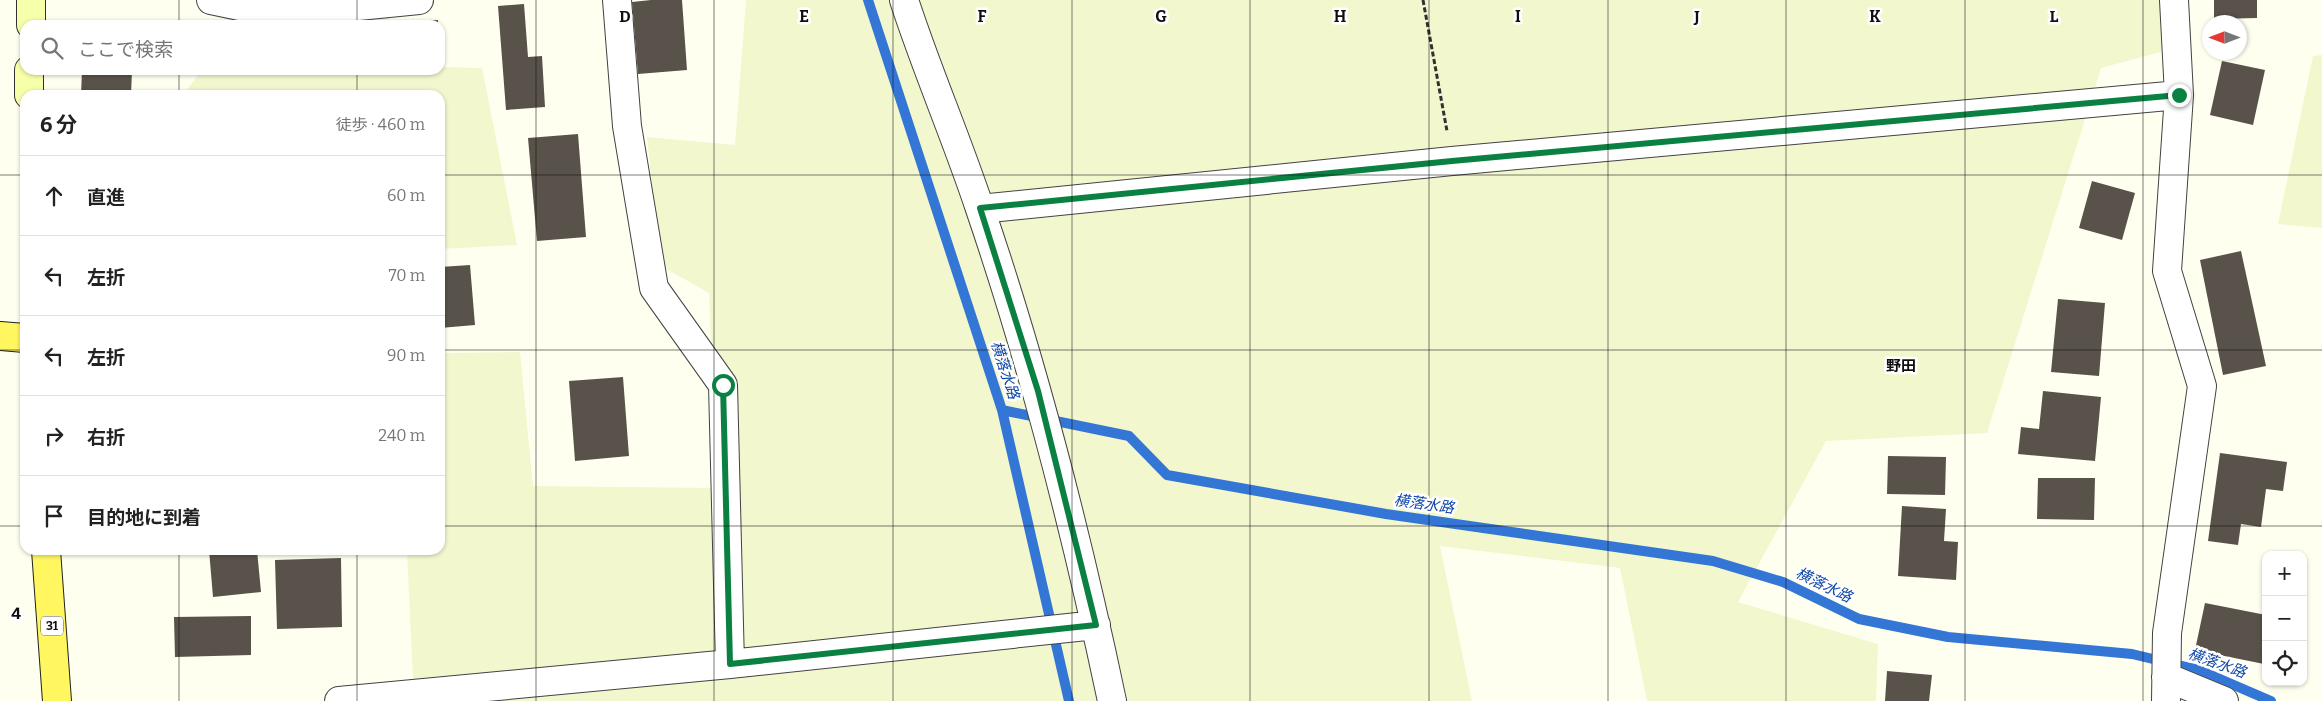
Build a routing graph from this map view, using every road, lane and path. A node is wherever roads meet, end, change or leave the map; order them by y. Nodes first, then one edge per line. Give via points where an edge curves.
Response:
1 (31, 0) edge
2 (211, 0) edge
3 (412, 0) edge
4 (419, 0) edge
5 (617, 0) edge
6 (904, 0) edge
7 (1423, 0) edge
8 (2174, 0) edge
9 (31, 20) edge
10 (29, 75) edge
11 (29, 90) edge
12 (2179, 95) junction
13 (1452, 161) junction
14 (980, 208) junction
15 (0, 336) edge
16 (20, 338) edge
17 (46, 555) edge
18 (1096, 625) junction
19 (730, 664) junction
20 (2166, 689) edge
21 (57, 701) edge
22 (339, 701) edge
23 (1112, 701) edge
24 (2224, 701) edge

1 - 9 main road
2 - 3 street via 277,14
3 - 4 street
5 - 19 street via 627,126 654,288 723,385
6 - 14 street
7 - 13 path
8 - 12 street
10 - 11 main road
12 - 13 street
12 - 20 street via 2167,271 2202,386 2167,633
13 - 14 street
14 - 18 street via 1038,391
15 - 16 main road
17 - 21 main road, 31
18 - 19 street
18 - 23 street
19 - 22 street
20 - 24 street

